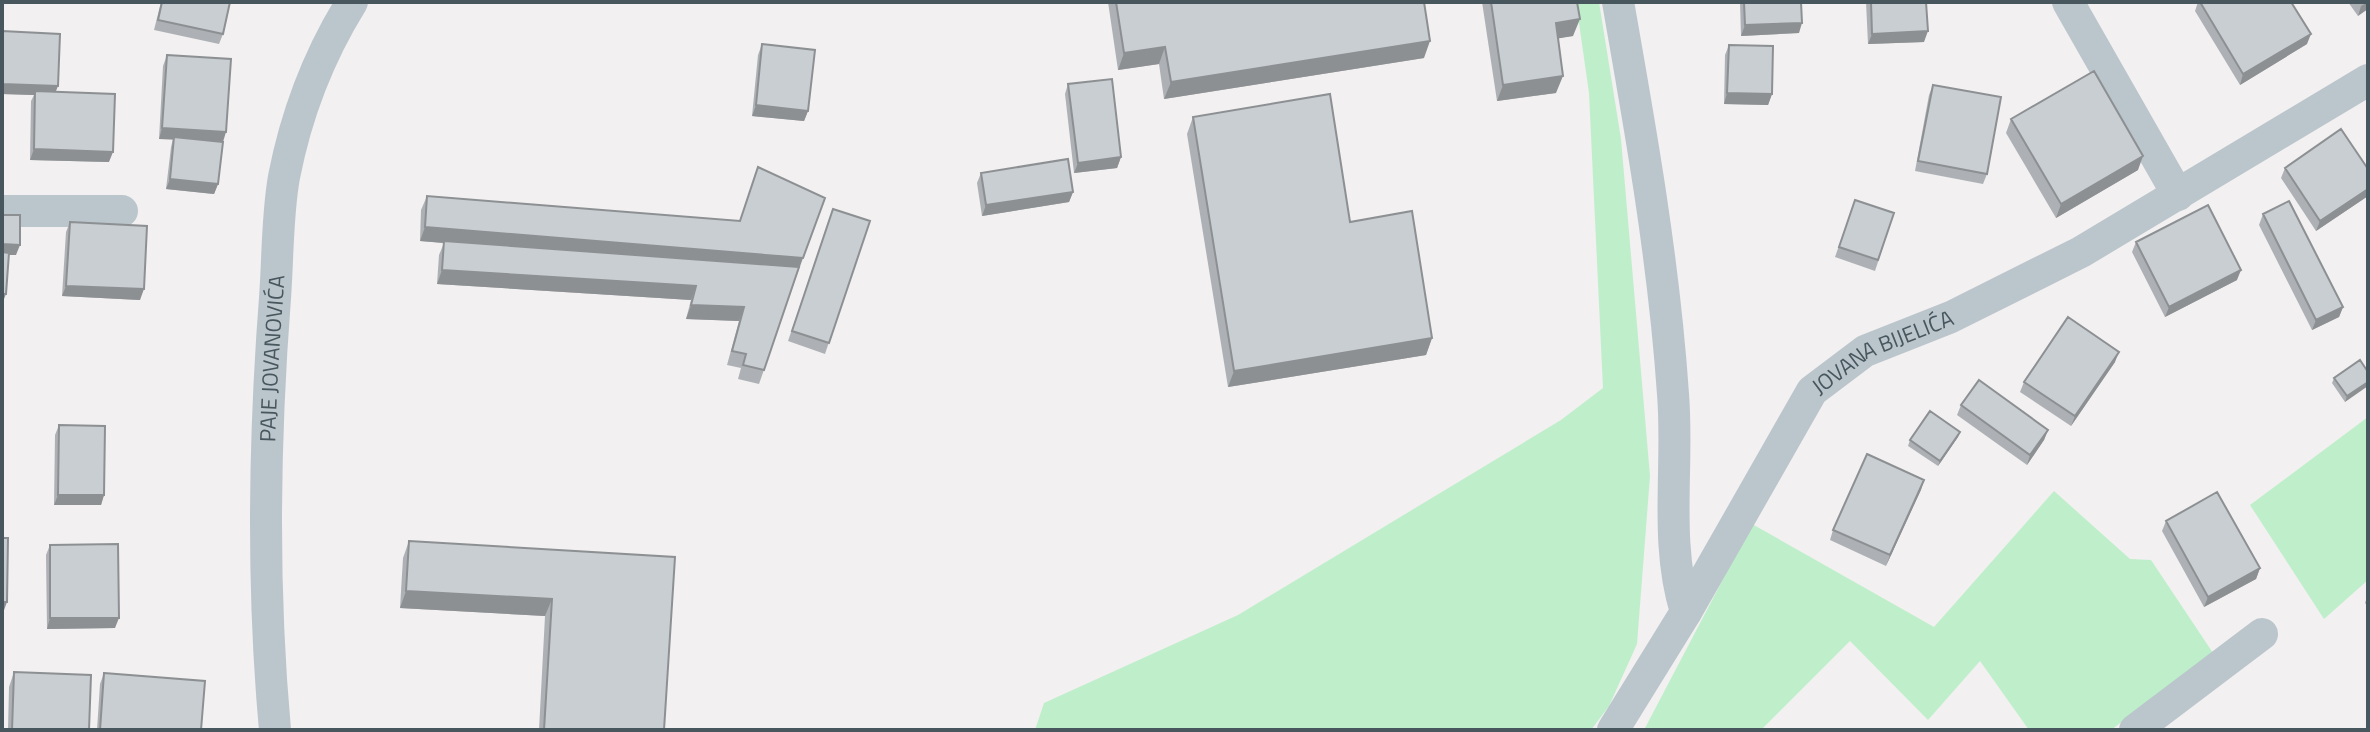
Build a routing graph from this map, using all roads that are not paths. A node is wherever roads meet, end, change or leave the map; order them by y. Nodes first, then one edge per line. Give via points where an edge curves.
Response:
1 (352, 2) edge
2 (1618, 2) edge
3 (2068, 2) edge
4 (2368, 80) edge
5 (2178, 195) junction
6 (2, 211) edge
7 (122, 211) dead end
8 (1686, 612) junction
9 (2262, 634) dead end
10 (275, 730) edge
11 (1613, 730) edge
12 (2135, 730) edge

1 - 10 street, PAJE JOVANOVIĆA via 328,40 284,178 268,391 268,650
2 - 8 street via 1653,196 1674,396 1674,555
3 - 5 street
4 - 5 street, JOVANA BIJELIĆA
5 - 8 street, JOVANA BIJELIĆA via 2081,252 1951,317 1865,351 1821,383 1780,443
6 - 7 street
8 - 11 street, JOVANA BIJELIĆA
9 - 12 street

